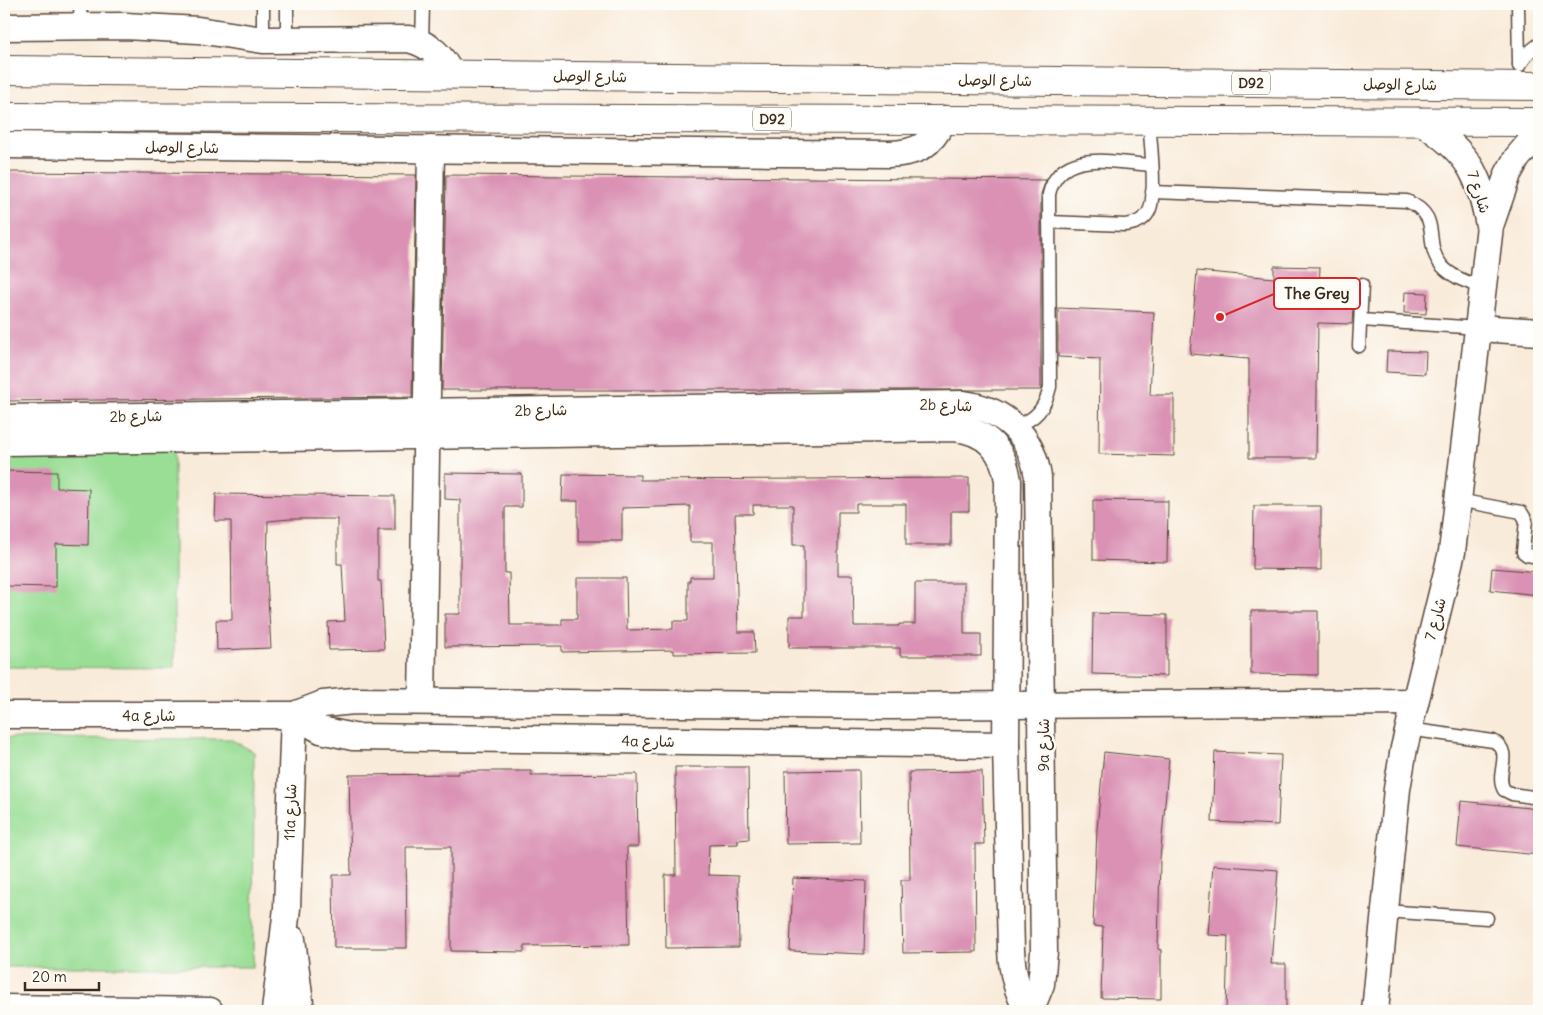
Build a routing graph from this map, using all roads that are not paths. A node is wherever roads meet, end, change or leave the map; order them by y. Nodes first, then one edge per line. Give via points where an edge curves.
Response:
1 (263, 4) edge
2 (287, 4) edge
3 (422, 4) edge
4 (1518, 4) edge
5 (81, 15) edge
6 (4, 27) edge
7 (275, 39) junction
8 (422, 43) junction
9 (1539, 44) edge
10 (4, 70) edge
11 (451, 74) junction
12 (1525, 79) edge
13 (4, 117) edge
14 (944, 119) junction
15 (1150, 120) junction
16 (1421, 121) junction
17 (1539, 122) edge
18 (1539, 132) edge
19 (4, 145) edge
20 (431, 149) junction
21 (1152, 165) junction
22 (1152, 192) junction
23 (1049, 222) junction
24 (1490, 226) junction
25 (1362, 285) dead end
26 (1483, 288) junction
27 (1361, 320) junction
28 (1479, 328) junction
29 (1539, 332) edge
30 (1359, 346) dead end
31 (4, 418) edge
32 (427, 424) junction
33 (1015, 426) junction
34 (4, 442) edge
35 (1038, 477) joint
36 (1008, 481) joint
37 (1458, 500) junction
38 (1539, 557) edge
39 (422, 701) junction
40 (1415, 702) junction
41 (1006, 704) junction
42 (1043, 704) junction
43 (891, 706) junction
44 (4, 715) edge
45 (294, 715) junction
46 (1408, 729) junction
47 (890, 744) junction
48 (1006, 745) junction
49 (1539, 798) edge
50 (287, 908) junction
51 (1384, 911) junction
52 (1487, 918) dead end
53 (4, 1008) edge
54 (210, 1011) edge
55 (275, 1011) edge
56 (301, 1011) edge
57 (1029, 1011) edge
58 (1374, 1011) edge

1 - 7 lane
2 - 7 lane
3 - 8 lane
4 - 12 lane
5 - 6 street
5 - 7 street
7 - 8 street via 409,39
8 - 11 street via 442,57
9 - 12 lane via 1529,52
10 - 11 main road, شارع الوصل / D92
11 - 12 main road, شارع الوصل / D92
13 - 14 main road, شارع الوصل / D92
14 - 15 main road, شارع الوصل / D92
14 - 20 street, شارع الوصل via 936,135 924,147 907,154
15 - 16 main road, شارع الوصل / D92
15 - 21 lane
16 - 17 main road, شارع الوصل / D92
16 - 24 street, شارع 7 via 1448,140 1469,162 1483,193
18 - 24 street, شارع 7 via 1508,174
19 - 20 street, شارع الوصل
20 - 32 street
21 - 22 lane
21 - 23 lane via 1086,162 1065,167 1052,183
22 - 23 lane via 1147,214 1134,224
22 - 26 lane via 1407,201 1416,205 1429,220 1440,264 1460,279
23 - 33 lane via 1050,387 1039,413 1028,422
24 - 26 street, شارع 7
25 - 27 lane
26 - 28 street, شارع 7
27 - 28 lane
27 - 30 lane
28 - 29 street
28 - 37 street, شارع 7
31 - 32 street, 2b شارع
32 - 33 street, 2b شارع via 964,404 992,410
32 - 34 street, 2b شارع
32 - 36 street, 2b شارع via 955,428 978,433 996,448
32 - 39 street
33 - 35 street, 2b شارع via 1031,450
35 - 42 street, 9a شارع
36 - 41 street, 9a شارع
37 - 38 lane via 1520,512 1526,520 1523,552
37 - 40 street, شارع 7 via 1452,552
39 - 43 street, 4a شارع
39 - 45 street, 4a شارع via 338,702
40 - 42 street, 4a شارع
40 - 46 street, شارع 7
41 - 42 street, 4a شارع
41 - 43 street, 4a شارع
41 - 48 street, 9a شارع
42 - 57 street, 9a شارع via 1044,968
43 - 47 street
44 - 45 street, 4a شارع
45 - 47 street, 4a شارع via 321,730 353,738
45 - 50 street, 11a شارع
46 - 49 lane via 1498,743 1504,754 1501,781 1504,790
46 - 51 street, شارع 7 via 1391,829
47 - 48 street, 4a شارع
48 - 57 street, 9a شارع via 1012,966 1020,997
50 - 55 street, 11a شارع
50 - 56 street, 11a شارع
51 - 52 lane
51 - 58 street, شارع 7
53 - 54 street

